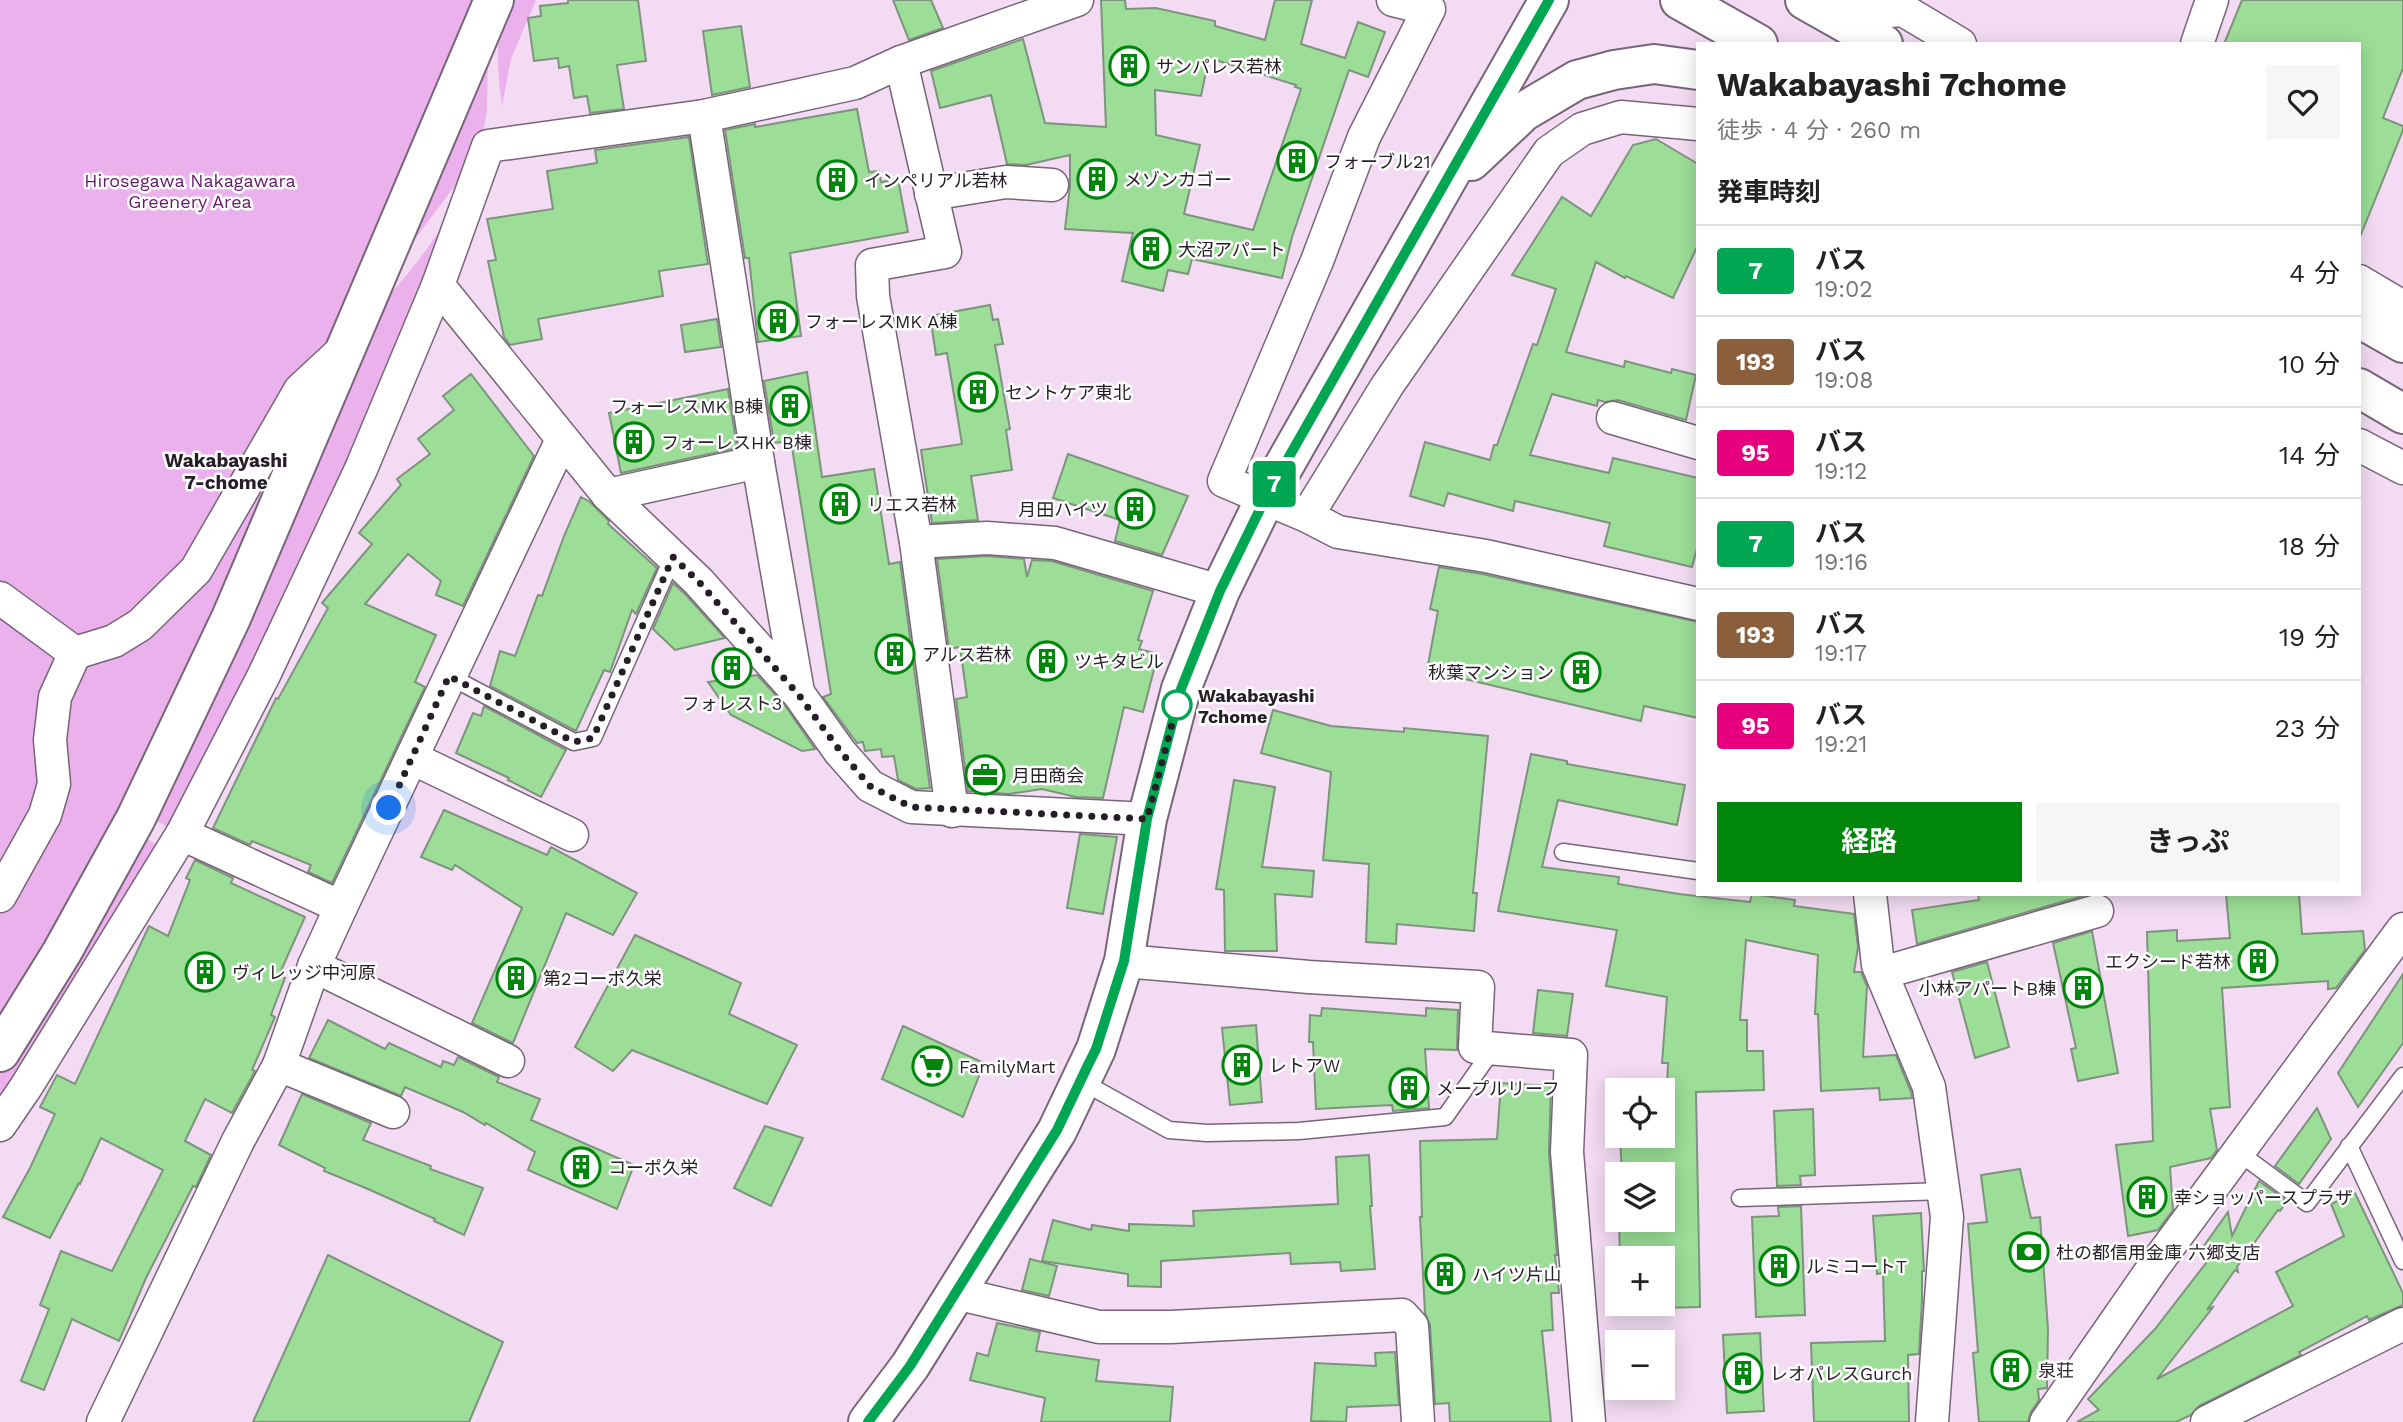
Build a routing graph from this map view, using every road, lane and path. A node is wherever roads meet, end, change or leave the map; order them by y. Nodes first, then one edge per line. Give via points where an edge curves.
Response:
1 (494, 0) edge
2 (1077, 0) edge
3 (1393, 0) edge
4 (1549, 0) edge
5 (1680, 0) edge
6 (2213, 0) edge
7 (1819, 7) edge
8 (1754, 42) edge
9 (1880, 42) edge
10 (1957, 42) edge
11 (2198, 42) edge
12 (901, 62) junction
13 (1696, 70) edge
14 (704, 117) junction
15 (1696, 124) edge
16 (1052, 185) dead end
17 (1439, 193) junction
18 (931, 194) junction
19 (2361, 282) edge
20 (438, 285) junction
21 (2403, 307) edge
22 (2361, 319) edge
23 (2403, 343) edge
24 (347, 346) junction
25 (2361, 389) edge
26 (2403, 414) edge
27 (1613, 418) dead end
28 (1696, 442) edge
29 (566, 444) junction
30 (2361, 446) edge
31 (758, 462) junction
32 (2403, 468) edge
33 (608, 495) junction
34 (1265, 499) junction
35 (1307, 516) junction
36 (916, 542) junction
37 (673, 557) junction
38 (1220, 591) junction
39 (0, 598) edge
40 (1696, 604) edge
41 (75, 653) junction
42 (449, 676) junction
43 (798, 694) junction
44 (412, 758) junction
45 (952, 811) junction
46 (1147, 819) junction
47 (182, 834) junction
48 (572, 835) dead end
49 (1563, 852) dead end
50 (1696, 871) edge
51 (0, 896) edge
52 (1870, 896) edge
53 (341, 907) junction
54 (2097, 911) dead end
55 (2403, 929) edge
56 (1124, 961) junction
57 (314, 966) junction
58 (1882, 973) junction
59 (1493, 1049) junction
60 (0, 1052) edge
61 (508, 1061) dead end
62 (279, 1065) junction
63 (2403, 1076) edge
64 (1081, 1081) junction
65 (393, 1112) dead end
66 (0, 1125) edge
67 (2349, 1146) junction
68 (2238, 1152) junction
69 (1943, 1191) junction
70 (1740, 1198) dead end
71 (2403, 1261) edge
72 (955, 1293) junction
73 (2403, 1324) edge
74 (103, 1422) edge
75 (868, 1422) edge
76 (1418, 1422) edge
77 (1589, 1422) edge
78 (1932, 1422) edge
79 (2046, 1422) edge
80 (2207, 1422) edge

1 - 24 main road
2 - 12 street
3 - 34 street via 1429,9 1364,137 1224,481
4 - 17 main road
5 - 8 main road
6 - 11 street
7 - 9 main road
7 - 10 street via 1903,10
12 - 14 street via 855,83
12 - 18 street
13 - 17 main road via 1654,64 1577,80 1523,112
14 - 20 street via 488,146
14 - 31 street
15 - 35 street via 1621,117 1582,129 1549,152 1387,386
16 - 18 street via 1006,182
17 - 34 main road
18 - 36 street via 945,252 872,265 873,296
19 - 21 street
20 - 29 street
20 - 47 street via 318,565
22 - 23 main road
24 - 41 street via 300,390 196,570 141,625
24 - 60 main road via 231,618 136,818
25 - 26 main road
27 - 28 street
29 - 33 street
29 - 42 street via 557,450
30 - 32 street
31 - 33 street
31 - 43 street
33 - 37 street
34 - 35 street
34 - 38 main road
35 - 40 street via 1338,532 1486,556
36 - 38 street via 987,538 1055,544
36 - 45 street
37 - 42 lane via 593,738 574,742
37 - 43 street
38 - 46 main road via 1181,689
39 - 41 street
41 - 51 street via 55,697 50,740 54,784 45,815
42 - 44 street
43 - 45 street via 870,786 911,807
44 - 48 street
44 - 53 street
45 - 46 street
46 - 56 main road
47 - 53 street
47 - 66 street
49 - 50 lane
52 - 58 street
53 - 57 street
54 - 58 street
55 - 68 street
56 - 59 street via 1478,987 1475,1047
56 - 64 main road
57 - 61 street
57 - 62 street
58 - 69 street via 1929,1087
59 - 64 lane via 1445,1117 1299,1131 1169,1130
59 - 77 street via 1571,1055 1567,1152
62 - 65 street
62 - 74 street
63 - 67 lane
64 - 72 main road via 1057,1130
67 - 68 lane via 2307,1203
67 - 71 lane
68 - 79 street
69 - 70 lane
69 - 78 street via 1947,1217
72 - 75 main road via 910,1366
72 - 76 street via 1099,1327 1402,1315 1412,1326
73 - 80 street

